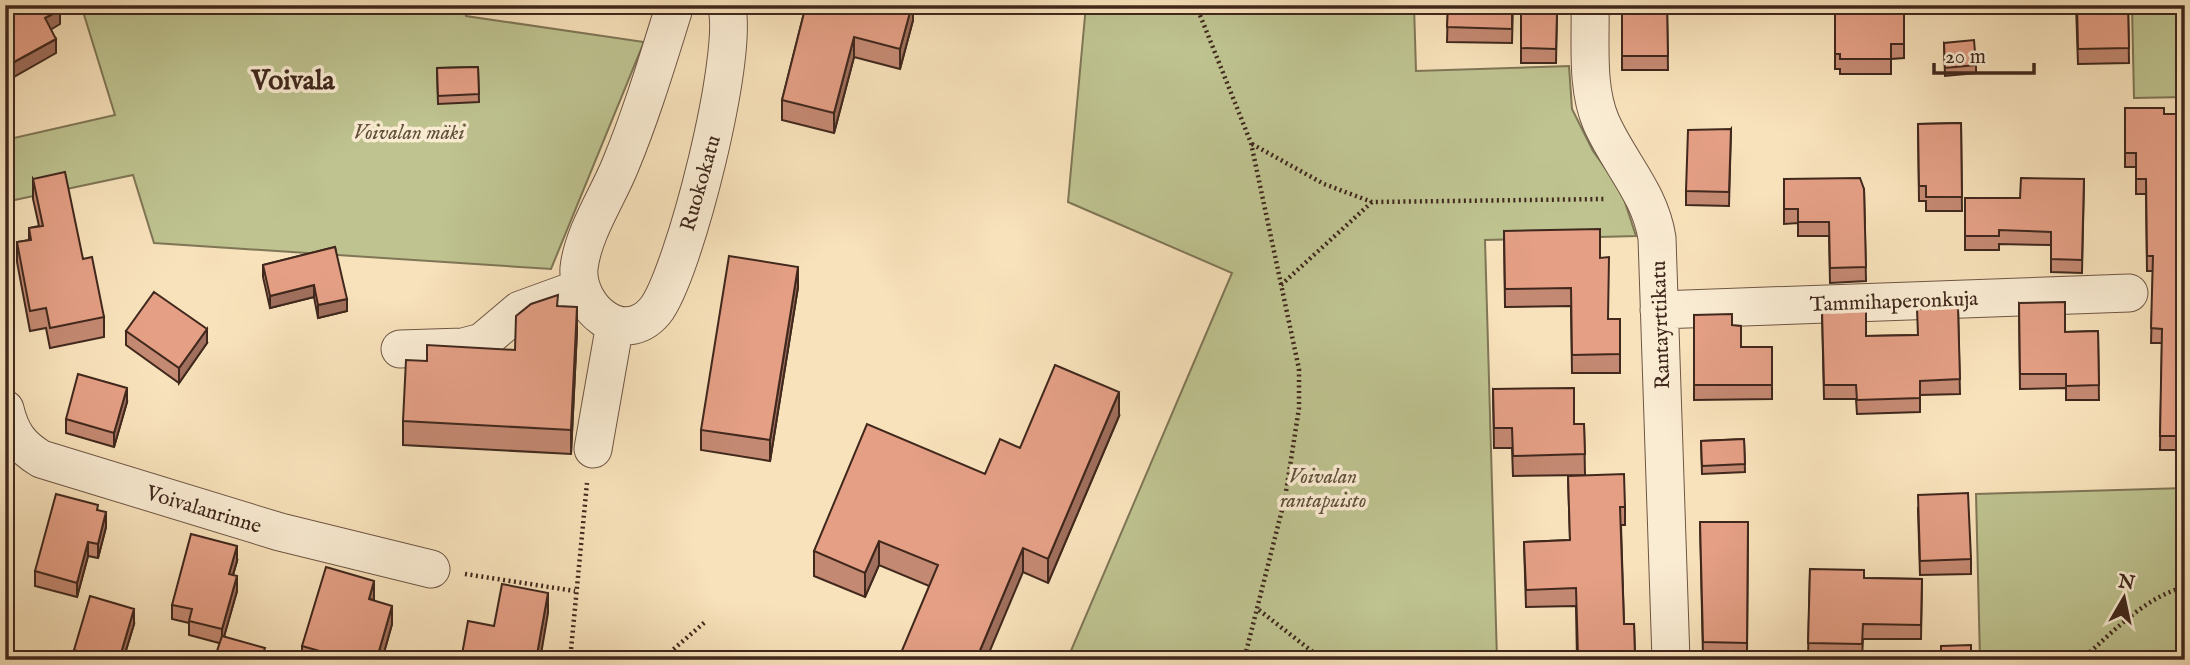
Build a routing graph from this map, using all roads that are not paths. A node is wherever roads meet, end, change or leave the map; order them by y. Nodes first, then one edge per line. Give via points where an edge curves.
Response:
1 (675, 5) edge
2 (726, 5) edge
3 (1590, 5) edge
4 (580, 289) junction
5 (2129, 293) dead end
6 (1659, 310) junction
7 (615, 324) junction
8 (400, 349) dead end
9 (5, 409) edge
10 (593, 449) road end
11 (431, 569) road end
12 (1671, 660) edge

1 - 4 street via 640,114 581,254
2 - 7 street, Ruokokatu via 728,28 717,122 674,267 656,310 645,321
3 - 6 street, Rantayrttikatu via 1594,101 1647,200 1657,238
4 - 7 street via 599,317
4 - 8 street via 520,310 482,342
5 - 6 street, Tammihaperonkuja
6 - 12 street, Rantayrttikatu
7 - 10 street
9 - 11 street, Voivalanrinne via 10,429 23,447 52,464 280,532

